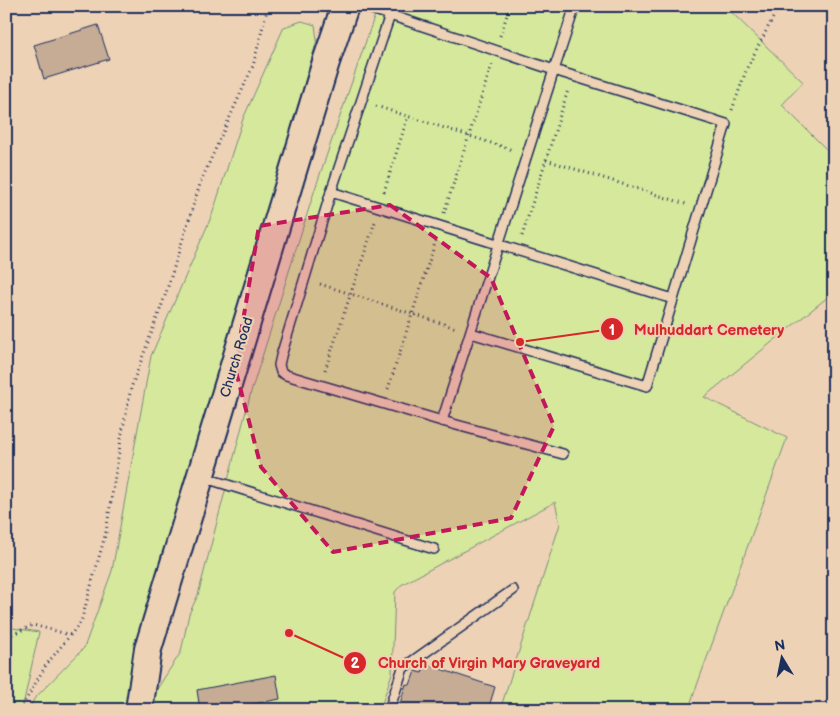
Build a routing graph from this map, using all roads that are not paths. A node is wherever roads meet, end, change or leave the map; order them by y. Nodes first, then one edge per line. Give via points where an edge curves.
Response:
1 (345, 6) edge
2 (363, 6) edge
3 (393, 6) edge
4 (575, 6) edge
5 (390, 16) junction
6 (554, 70) junction
7 (331, 192) junction
8 (500, 246) junction
9 (673, 299) junction
10 (471, 332) junction
11 (442, 421) junction
12 (563, 454) dead end
13 (199, 476) junction
14 (434, 549) dead end
15 (513, 590) dead end
16 (139, 710) edge
17 (389, 710) edge

1 - 13 street, Church Road
2 - 5 lane
3 - 5 lane
4 - 6 lane
5 - 6 lane
5 - 7 lane
6 - 8 lane
6 - 9 lane via 726,124
7 - 8 lane
7 - 11 lane via 279,364 281,372
8 - 9 lane
8 - 10 lane
9 - 10 lane via 647,386
10 - 11 lane
11 - 12 lane
13 - 14 lane
13 - 16 street, Church Road via 148,649
15 - 17 lane via 403,668

